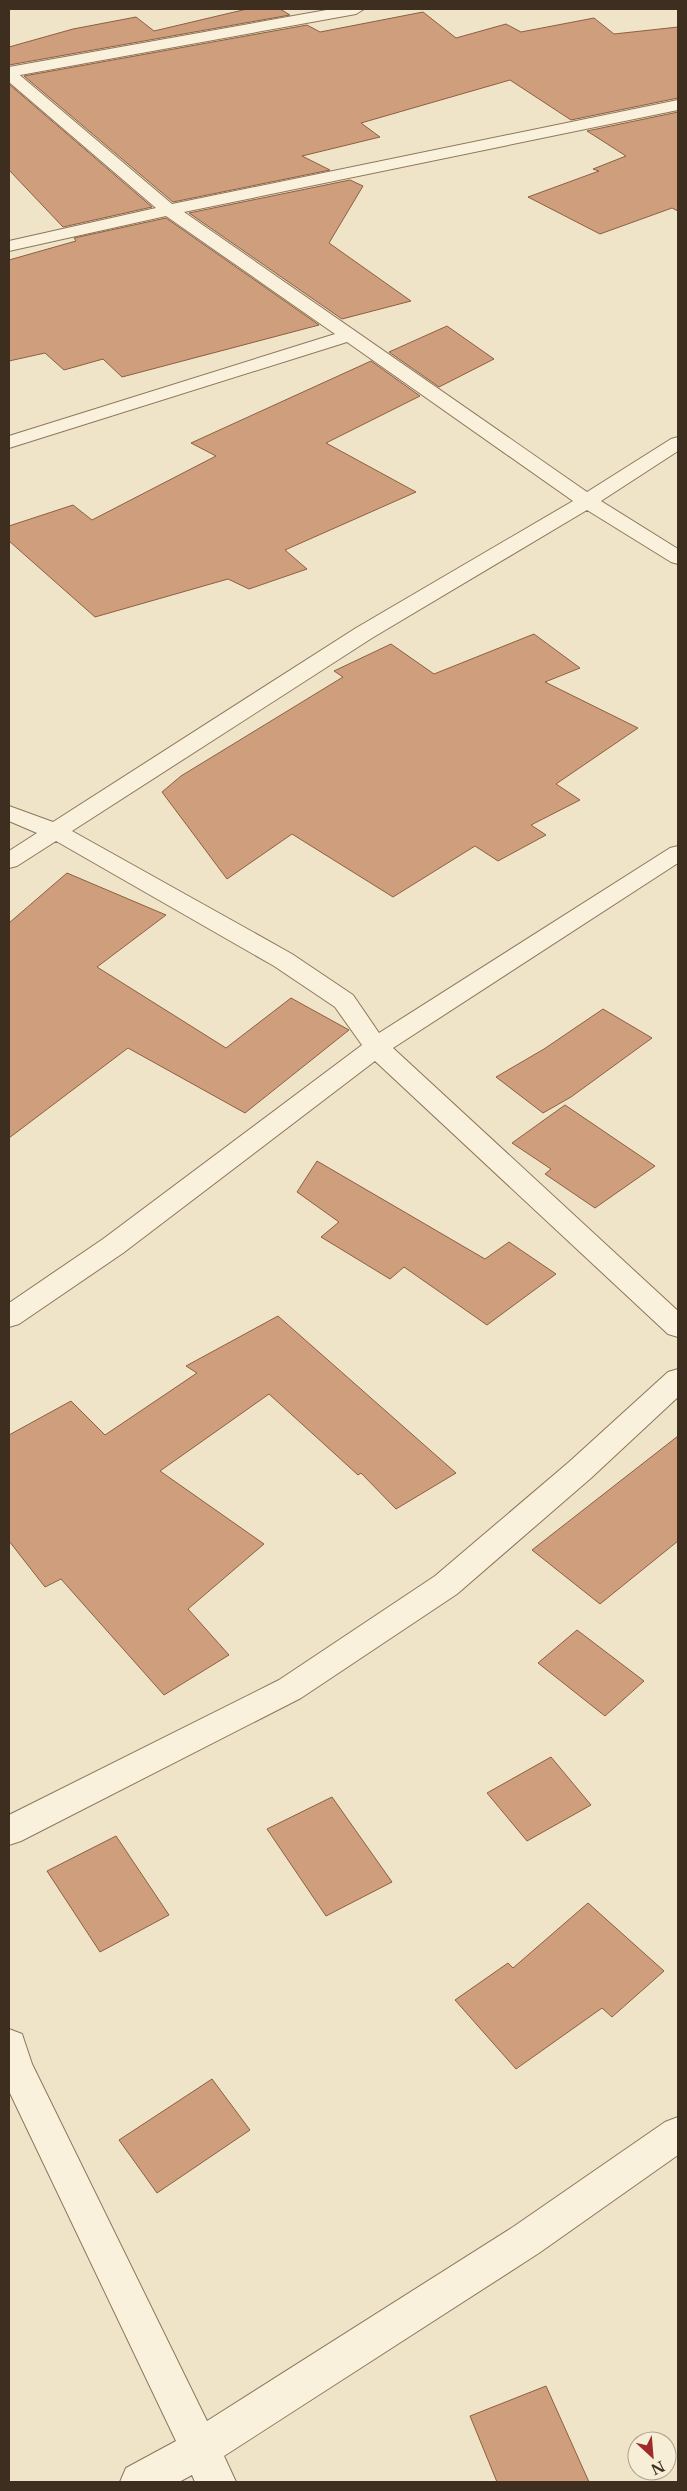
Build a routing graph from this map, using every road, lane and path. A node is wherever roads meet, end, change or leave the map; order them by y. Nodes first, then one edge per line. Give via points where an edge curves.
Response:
1 (356, 9) edge
2 (9, 73) edge
3 (678, 105) edge
4 (169, 210) junction
5 (9, 246) edge
6 (348, 336) junction
7 (9, 442) edge
8 (678, 443) edge
9 (587, 501) junction
10 (678, 558) edge
11 (9, 813) edge
12 (56, 832) junction
13 (678, 853) edge
14 (9, 861) edge
15 (376, 1047) junction
16 (9, 1317) edge
17 (678, 1327) edge
18 (678, 1380) edge
19 (9, 1831) edge
20 (11, 2060) edge
21 (678, 2134) edge
22 (200, 2448) junction
23 (140, 2482) edge
24 (216, 2482) edge

1 - 2 street
2 - 4 street
3 - 4 street
4 - 5 street
4 - 6 street
6 - 7 street
6 - 9 street
8 - 9 street
9 - 10 street
9 - 12 street via 364,633
11 - 12 street
12 - 14 street
12 - 15 street via 283,960 344,1001
13 - 15 street
15 - 16 street via 113,1246
15 - 17 street
18 - 19 street via 580,1470 446,1585 290,1689
20 - 22 street
21 - 22 street via 526,2240
22 - 23 street
22 - 24 street

